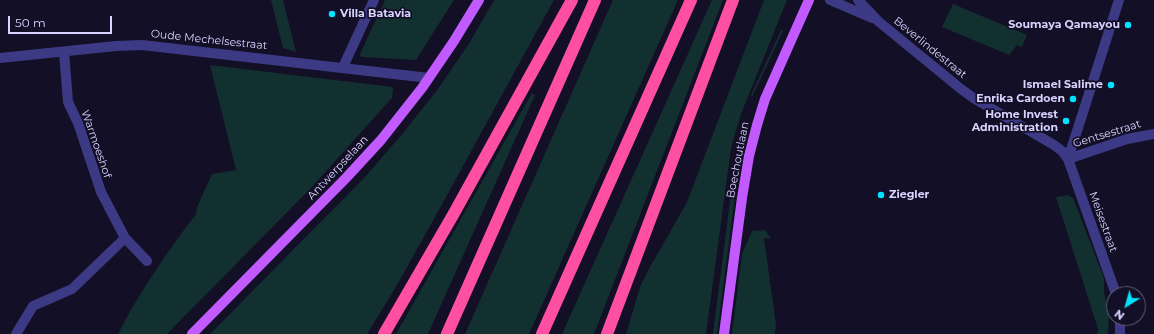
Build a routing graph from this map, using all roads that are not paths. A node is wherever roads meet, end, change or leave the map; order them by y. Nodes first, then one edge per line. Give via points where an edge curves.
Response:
1 (374, 0) edge
2 (479, 0) edge
3 (572, 0) edge
4 (595, 0) edge
5 (691, 0) edge
6 (733, 0) edge
7 (809, 0) edge
8 (830, 0) edge
9 (858, 0) edge
10 (1119, 0) edge
11 (878, 21) junction
12 (64, 52) junction
13 (0, 58) edge
14 (343, 68) junction
15 (428, 78) junction
16 (1154, 134) edge
17 (1068, 159) junction
18 (125, 238) junction
19 (147, 261) dead end
20 (1113, 286) edge
21 (16, 334) edge
22 (192, 334) edge
23 (384, 334) edge
24 (447, 334) edge
25 (542, 334) edge
26 (607, 334) edge
27 (724, 334) edge

1 - 14 street
2 - 15 main road, Antwerpselaan
3 - 23 highway
4 - 24 highway
5 - 25 highway
6 - 26 highway
7 - 27 main road, Boechoutlaan via 765,99 757,124 742,198
8 - 11 street, Beverlindestraat
9 - 11 street, Beverlindestraat
10 - 17 street
11 - 17 street, Beverlindestraat via 975,99 1054,145
12 - 13 street, Oude Mechelsestraat
12 - 14 street, Oude Mechelsestraat via 142,45
12 - 18 street, Warmoeshof via 68,102 78,123 100,192
14 - 15 street, Oude Mechelsestraat
15 - 22 main road, Antwerpselaan via 391,128 351,173
16 - 17 street, Gentsestraat via 1127,139
17 - 20 street, Meisestraat
18 - 19 street, Warmoeshof
18 - 21 street via 72,289 33,306

